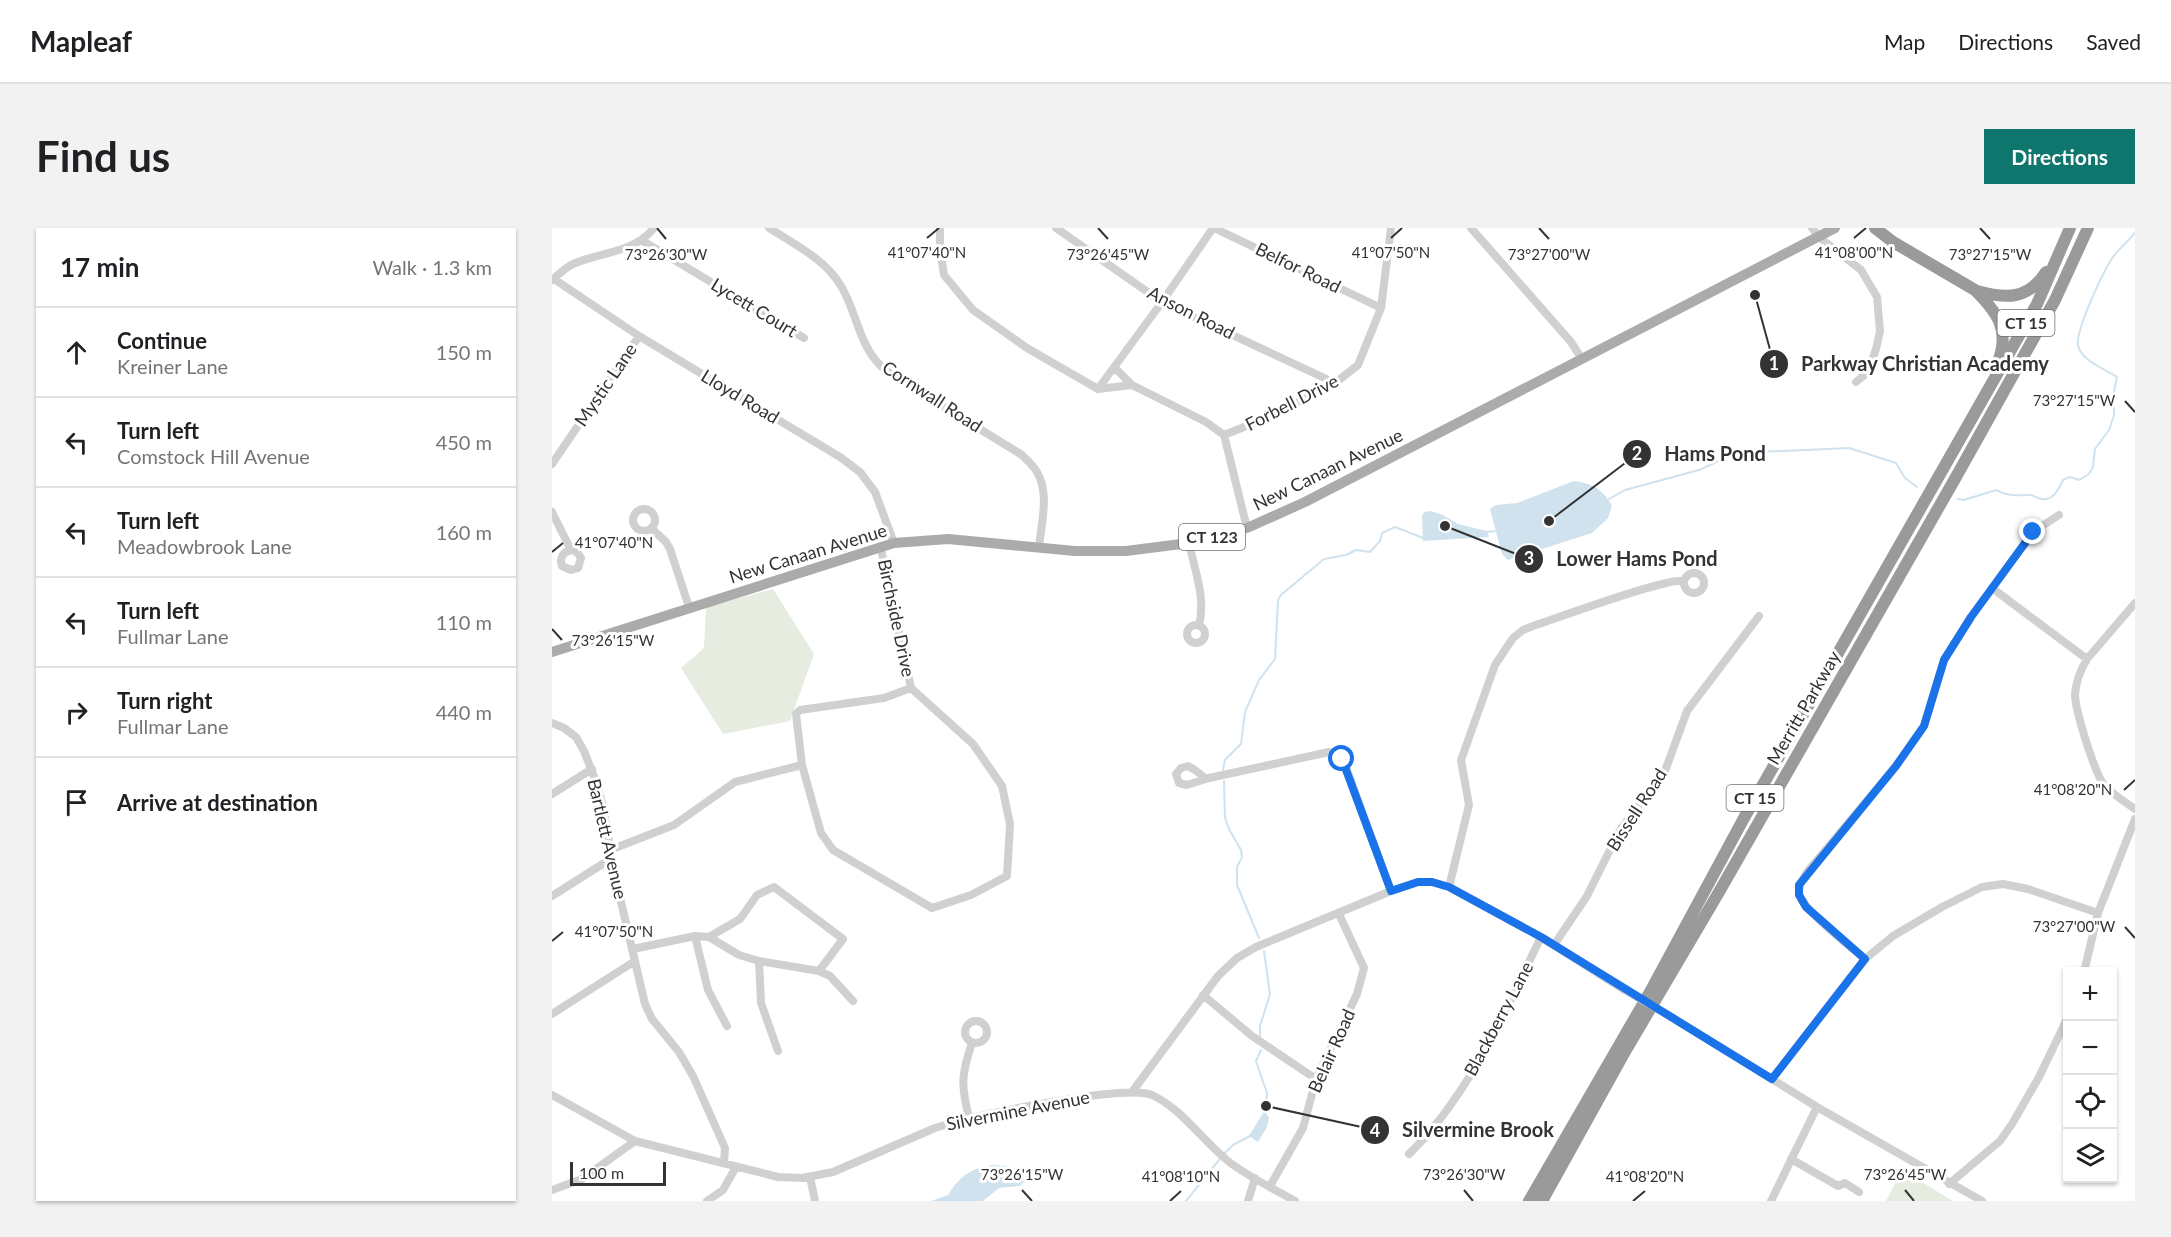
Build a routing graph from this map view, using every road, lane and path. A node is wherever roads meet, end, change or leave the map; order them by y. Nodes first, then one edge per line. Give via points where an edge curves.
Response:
1 (654, 228) edge
2 (770, 228) edge
3 (940, 228) edge
4 (1056, 228) edge
5 (1214, 228) edge
6 (1391, 228) edge
7 (1471, 228) edge
8 (1835, 228) edge
9 (1875, 228) edge
10 (2070, 228) edge
11 (2088, 228) edge
12 (1815, 232) edge
13 (641, 240) junction
14 (2063, 246) junction
15 (553, 280) edge
16 (1975, 290) junction
17 (1162, 303) junction
18 (1382, 308) junction
19 (639, 336) junction
20 (804, 338) dead end
21 (1582, 359) junction
22 (1115, 368) junction
23 (1856, 382) dead end
24 (1335, 383) junction
25 (1132, 385) junction
26 (1098, 389) junction
27 (1985, 396) junction
28 (1224, 435) junction
29 (552, 464) edge
30 (552, 512) edge
31 (2059, 515) dead end
32 (651, 528) dead end
33 (1247, 528) junction
34 (894, 543) junction
35 (1189, 543) junction
36 (1039, 548) junction
37 (881, 549) junction
38 (571, 550) dead end
39 (1684, 581) dead end
40 (1992, 588) junction
41 (2135, 603) edge
42 (689, 607) junction
43 (1759, 616) dead end
44 (1199, 626) dead end
45 (552, 652) edge
46 (2087, 659) junction
47 (911, 688) junction
48 (552, 723) edge
49 (802, 765) junction
50 (592, 769) junction
51 (1209, 778) dead end
52 (552, 794) edge
53 (2135, 810) edge
54 (2135, 819) edge
55 (611, 854) junction
56 (1449, 887) junction
57 (1391, 891) junction
58 (552, 896) edge
59 (2098, 913) junction
60 (1339, 914) junction
61 (695, 936) junction
62 (709, 937) junction
63 (1541, 937) junction
64 (1554, 945) junction
65 (633, 949) junction
66 (1865, 959) junction
67 (635, 961) junction
68 (759, 961) junction
69 (2085, 967) edge
70 (819, 971) junction
71 (1203, 995) junction
72 (853, 1001) dead end
73 (552, 1014) edge
74 (2065, 1021) edge
75 (727, 1026) dead end
76 (972, 1042) dead end
77 (778, 1051) dead end
78 (1316, 1079) junction
79 (1772, 1079) junction
80 (1132, 1092) junction
81 (552, 1095) edge
82 (1817, 1107) junction
83 (969, 1118) junction
84 (635, 1141) junction
85 (1409, 1154) dead end
86 (1791, 1159) junction
87 (724, 1163) junction
88 (736, 1167) junction
89 (810, 1177) junction
90 (1256, 1178) junction
91 (1949, 1184) junction
92 (1270, 1186) junction
93 (552, 1190) edge
94 (1859, 1192) dead end
95 (708, 1201) edge
96 (815, 1201) edge
97 (1248, 1201) edge
98 (1295, 1201) edge
99 (1529, 1201) edge
100 (1542, 1201) edge
101 (1771, 1201) edge
102 (1982, 1201) edge

1 - 13 street
2 - 36 street, Cornwall Road via 817,259 842,286 879,365 1022,454 1037,471 1044,499
3 - 26 street via 944,275 973,310 1027,348
4 - 17 street, Anson Road
5 - 17 street
5 - 18 street, Belfor Road
6 - 18 street, Forbell Drive
7 - 21 street
8 - 12 main road, New Canaan Avenue / CT 123
9 - 16 highway
10 - 14 highway, Merritt Parkway / CT 15
11 - 100 highway, Merritt Parkway / CT 15 via 2055,300 1968,457
12 - 21 main road, New Canaan Avenue / CT 123
12 - 23 street via 1861,270 1877,297 1880,331 1876,349 1868,372
13 - 15 street via 572,265
13 - 20 street, Lycett Court
14 - 16 highway via 2041,280 2030,289 2008,297
14 - 27 highway, Merritt Parkway / CT 15 via 2037,304
15 - 19 street, Lloyd Road
16 - 27 highway via 1996,313 2003,333 2003,346
17 - 22 street
17 - 24 street, Anson Road
18 - 24 street, Forbell Drive via 1358,365
19 - 29 street, Mystic Lane
19 - 34 street, Lloyd Road via 860,472 875,492
21 - 33 main road, New Canaan Avenue / CT 123 via 1316,497
22 - 25 street, Forbell Drive
22 - 26 street
24 - 28 street, Forbell Drive
25 - 26 street
25 - 28 street, Forbell Drive
27 - 99 highway, Merritt Parkway / CT 15
28 - 33 street, Forbell Drive
30 - 38 street
31 - 40 street via 2033,532
32 - 42 street via 670,549
33 - 35 main road, New Canaan Avenue / CT 123
34 - 36 main road, New Canaan Avenue / CT 123 via 948,539
34 - 37 main road, New Canaan Avenue / CT 123
35 - 36 main road, New Canaan Avenue / CT 123 via 1105,552
35 - 44 street via 1201,597
37 - 42 main road, New Canaan Avenue / CT 123
37 - 47 street, Birchside Drive
39 - 56 street via 1533,626 1507,644 1495,664 1461,760 1469,805
40 - 46 street
40 - 66 street via 1944,660 1924,726 1799,885 1799,895 1806,907
41 - 46 street
42 - 45 main road, New Canaan Avenue / CT 123
43 - 64 street, Bissell Road via 1687,711 1665,771 1620,830 1587,896
46 - 53 street via 2075,692 2088,747 2104,785
47 - 49 street, Birchside Drive via 873,700 800,710 796,714
47 - 49 street, Birchside Drive via 974,744 1002,786 1010,824 1007,876 971,895 932,908 833,850 821,832
48 - 50 street, Bartlett Avenue via 576,737
49 - 55 street via 735,782 674,825
50 - 52 street
50 - 55 street, Bartlett Avenue
51 - 57 street via 1329,752 1339,755
54 - 59 street
55 - 58 street
55 - 65 street, Bartlett Avenue
56 - 57 street via 1418,882
56 - 63 street
57 - 60 street
59 - 66 street via 2028,889 2003,884 1982,887 1893,936
59 - 69 street
60 - 71 street via 1246,952 1228,965
60 - 78 street, Belair Road via 1364,968 1358,994
61 - 62 street
61 - 65 street
61 - 75 street via 708,990
62 - 68 street via 739,955
62 - 70 street via 740,919 757,895 774,887 843,939
63 - 64 street
63 - 85 street, Blackberry Lane via 1485,1052 1430,1131
64 - 79 street, bridge
65 - 67 street, Bartlett Avenue
66 - 79 street
67 - 73 street
67 - 87 street, Bartlett Avenue via 648,1012 693,1076 725,1148
68 - 70 street
68 - 77 street via 761,1003
70 - 72 street via 830,976
71 - 78 street via 1252,1036
71 - 80 street
74 - 91 street via 2039,1077 2000,1141
76 - 83 street via 963,1068
78 - 92 street, Belair Road via 1303,1128
79 - 82 street
80 - 83 street, Silvermine Avenue
80 - 90 street, Silvermine Avenue via 1162,1101 1229,1162
81 - 84 street, Silvermine Avenue
82 - 86 street
82 - 91 street
83 - 89 street, Silvermine Avenue via 935,1128 841,1170
84 - 87 street, Silvermine Avenue
84 - 93 street via 582,1179
86 - 94 street via 1838,1186 1845,1183
86 - 101 street
87 - 88 street, Silvermine Avenue
88 - 89 street, Silvermine Avenue via 778,1177
88 - 95 street via 723,1190
89 - 96 street
90 - 92 street, Silvermine Avenue
90 - 97 street
91 - 102 street
92 - 98 street, Silvermine Avenue

